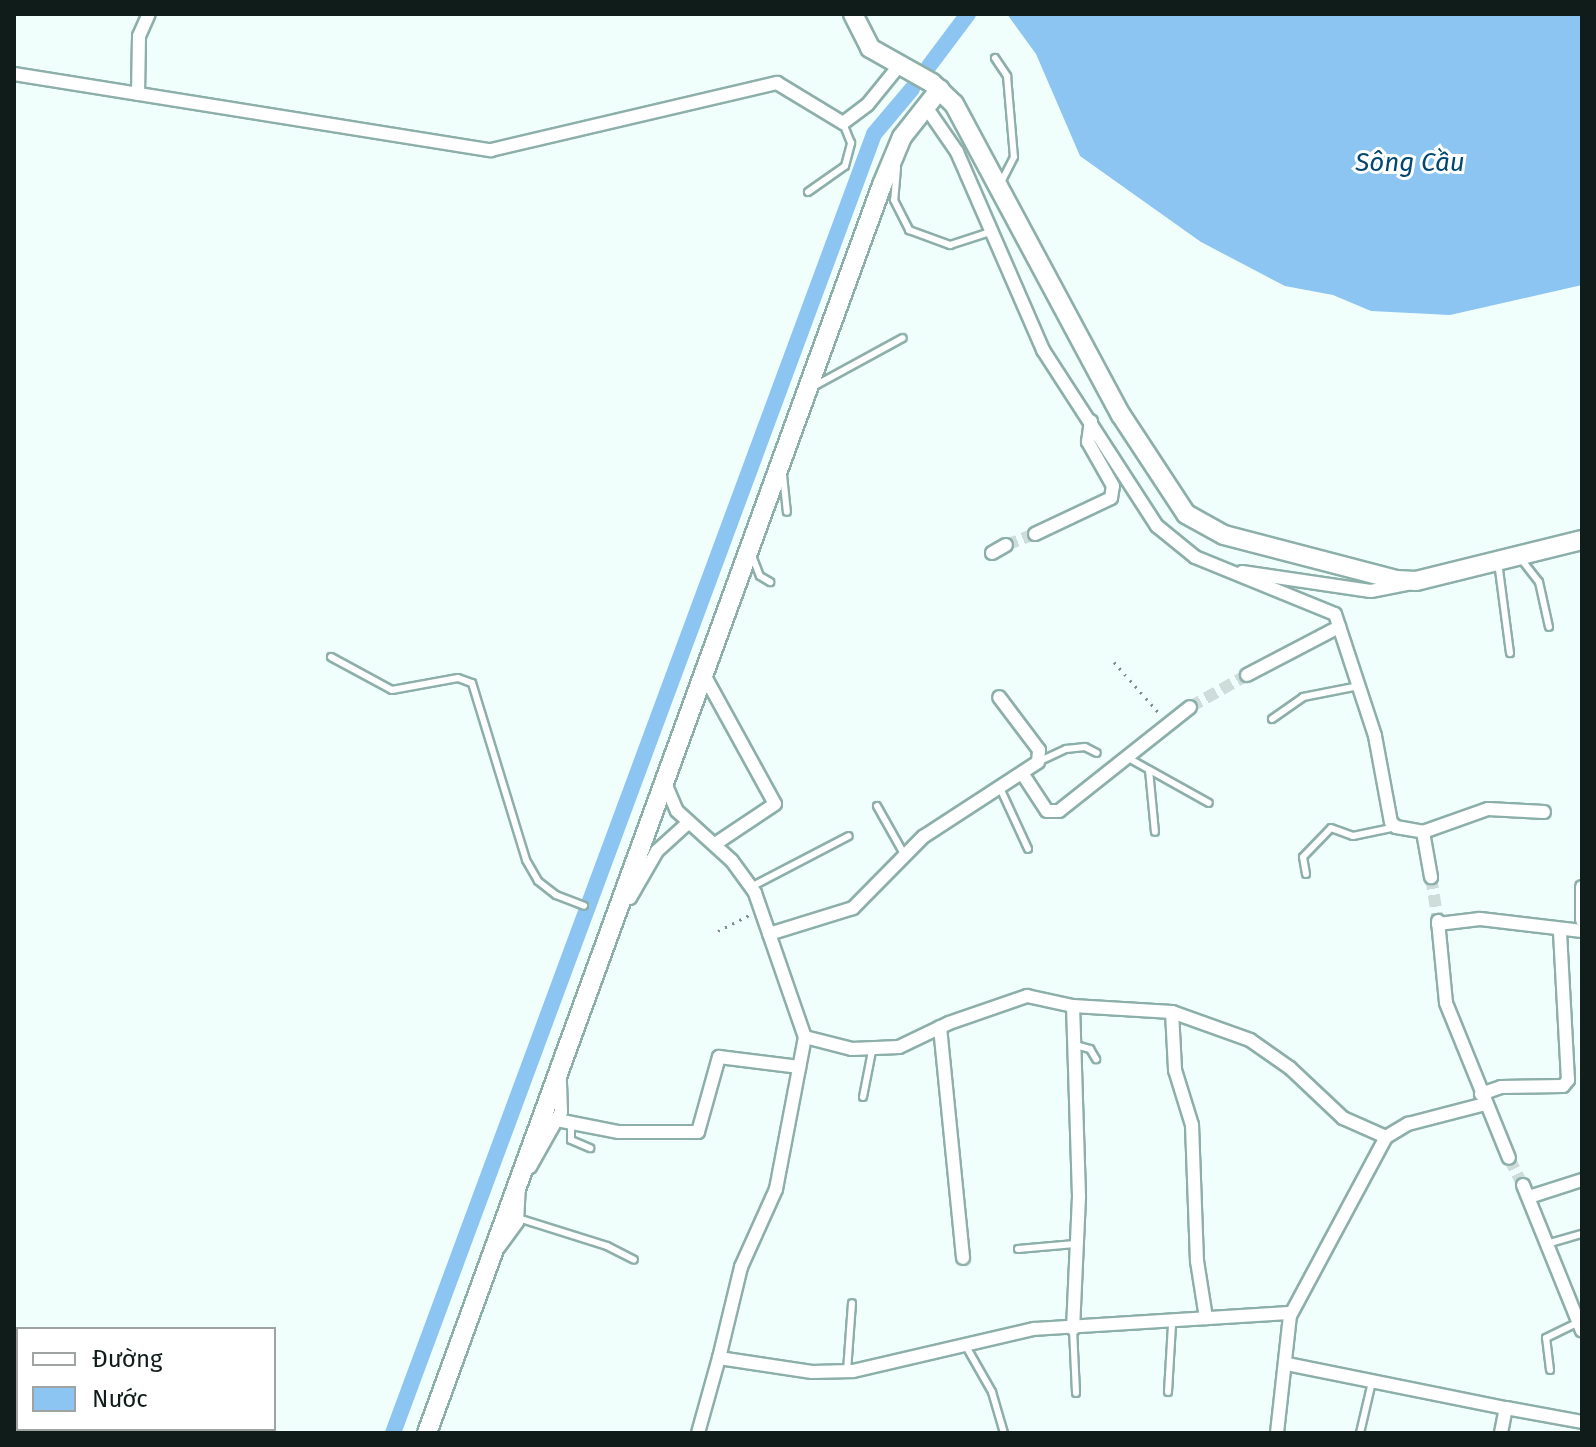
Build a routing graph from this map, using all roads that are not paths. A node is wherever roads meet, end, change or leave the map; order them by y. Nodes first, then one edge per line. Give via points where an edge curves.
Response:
1 (149, 14) edge
2 (853, 14) edge
3 (995, 58) dead end
4 (898, 67) junction
5 (14, 74) edge
6 (940, 89) junction
7 (138, 94) junction
8 (926, 107) junction
9 (848, 120) junction
10 (898, 146) junction
11 (999, 185) junction
12 (808, 192) dead end
13 (993, 231) junction
14 (903, 338) dead end
15 (807, 391) junction
16 (1091, 421) junction
17 (781, 463) junction
18 (787, 512) dead end
19 (1035, 534) tunnel mouth
20 (1582, 540) edge
21 (752, 542) junction
22 (1006, 545) tunnel mouth
23 (992, 553) dead end
24 (1518, 557) junction
25 (1498, 562) junction
26 (1220, 567) junction
27 (1416, 581) junction
28 (770, 582) dead end
29 (1339, 627) junction
30 (1549, 627) dead end
31 (1510, 653) dead end
32 (331, 657) dead end
33 (703, 673) junction
34 (1247, 675) tunnel mouth
35 (1359, 686) junction
36 (999, 697) dead end
37 (1190, 707) tunnel mouth
38 (1272, 719) dead end
39 (1097, 753) dead end
40 (1130, 759) junction
41 (1038, 762) junction
42 (1149, 770) junction
43 (1022, 773) junction
44 (664, 779) junction
45 (1000, 788) junction
46 (1209, 803) dead end
47 (877, 806) dead end
48 (1544, 812) dead end
49 (689, 822) junction
50 (1396, 827) junction
51 (1155, 832) dead end
52 (1423, 832) junction
53 (849, 836) dead end
54 (715, 844) junction
55 (1028, 849) dead end
56 (904, 854) junction
57 (1306, 874) dead end
58 (1431, 877) tunnel mouth
59 (751, 887) junction
60 (1582, 887) edge
61 (584, 906) dead end
62 (611, 911) junction
63 (1582, 920) edge
64 (1560, 930) junction
65 (1582, 931) edge
66 (769, 934) junction
67 (1073, 1006) junction
68 (1172, 1012) junction
69 (940, 1027) junction
70 (805, 1037) junction
71 (1072, 1044) junction
72 (872, 1051) junction
73 (1096, 1059) dead end
74 (558, 1067) junction
75 (799, 1067) junction
76 (863, 1097) dead end
77 (1483, 1099) junction
78 (557, 1120) junction
79 (571, 1121) junction
80 (1386, 1137) junction
81 (590, 1148) dead end
82 (1509, 1158) tunnel mouth
83 (518, 1176) junction
84 (1582, 1180) edge
85 (518, 1218) junction
86 (1582, 1234) edge
87 (1550, 1243) junction
88 (1075, 1244) junction
89 (1018, 1249) dead end
90 (489, 1258) junction
91 (963, 1258) dead end
92 (634, 1260) dead end
93 (852, 1303) dead end
94 (1291, 1313) junction
95 (1206, 1318) junction
96 (1172, 1324) junction
97 (1580, 1326) edge
98 (1073, 1329) junction
99 (967, 1348) junction
100 (719, 1358) junction
101 (1287, 1364) junction
102 (1550, 1370) dead end
103 (847, 1371) junction
104 (1373, 1379) junction
105 (1168, 1392) dead end
106 (1076, 1393) dead end
107 (1506, 1408) junction
108 (1582, 1422) edge
109 (427, 1433) edge
110 (698, 1433) edge
111 (1004, 1433) edge
112 (1277, 1433) edge
113 (1360, 1433) edge
114 (1501, 1433) edge

1 - 7 street via 139,36
2 - 4 street via 870,48
3 - 11 lane via 1007,76 1014,157
4 - 6 street
4 - 9 street
5 - 7 street
6 - 8 street
6 - 11 street
7 - 9 street via 477,150 521,147 777,83
8 - 10 street
8 - 13 street via 957,152
9 - 12 lane via 851,143 845,166
10 - 13 lane via 894,200 909,230 950,245
10 - 15 street
11 - 27 street via 1121,415 1186,514 1250,542
13 - 16 street via 1043,350
14 - 15 lane
15 - 17 street
16 - 19 street via 1088,442 1113,486 1111,498
16 - 26 street via 1157,526 1195,557
17 - 18 lane
17 - 21 street
20 - 24 street
21 - 28 lane via 753,564
21 - 33 street
22 - 23 street
24 - 25 street
24 - 30 lane via 1533,568
25 - 27 street
25 - 31 lane
26 - 27 street via 1371,591
26 - 29 street via 1330,610
29 - 34 street
29 - 35 street
32 - 61 lane via 392,690 458,678 472,683 526,860 538,881
33 - 44 street
33 - 54 street via 775,804
35 - 38 lane via 1297,700
35 - 50 street
36 - 41 street via 1039,750
37 - 40 street
39 - 41 lane via 1066,749
40 - 42 lane
40 - 43 street via 1050,813
41 - 43 street
42 - 46 lane
42 - 51 lane
43 - 45 street
44 - 49 street via 677,811
44 - 62 street
45 - 55 lane
45 - 56 street
47 - 56 lane
48 - 52 street via 1479,810
49 - 54 street
49 - 62 street via 657,851 630,900
50 - 52 street
50 - 57 lane via 1353,836 1331,828 1301,860
52 - 58 street
53 - 59 lane
54 - 59 street
56 - 66 street via 853,908
59 - 66 street
60 - 63 street
62 - 74 street
64 - 65 street
64 - 77 street via 1568,1080 1563,1086 1501,1087
64 - 77 street via 1480,919 1438,923 1446,1003
66 - 70 street
67 - 68 street
67 - 69 street via 1027,996
67 - 71 street
68 - 80 street via 1250,1040 1290,1068 1343,1118
68 - 95 street via 1175,1070 1192,1125 1197,1261
69 - 72 street via 899,1047
69 - 91 street
70 - 72 street
70 - 75 street
71 - 73 lane via 1090,1049
71 - 88 street via 1079,1196
72 - 76 lane
74 - 78 street via 563,1094
74 - 83 street
75 - 79 street via 719,1057 698,1132 619,1132
75 - 100 street via 776,1189 741,1267
77 - 80 street via 1408,1124
77 - 82 street
78 - 79 street
78 - 83 street via 533,1164
79 - 81 lane via 571,1140
80 - 94 street
83 - 85 street
83 - 90 street
84 - 87 street via 1526,1191
85 - 90 street
85 - 92 lane
86 - 87 lane
87 - 97 street
88 - 89 lane
88 - 98 street
90 - 109 street
93 - 103 lane
94 - 95 street
94 - 101 street
95 - 96 street
96 - 98 street
96 - 105 lane
97 - 102 lane via 1546,1338
98 - 99 street via 1034,1329
98 - 106 lane
99 - 103 street
99 - 111 lane via 992,1392
100 - 103 street via 812,1372
100 - 110 street
101 - 104 street
101 - 112 street
104 - 107 street
104 - 113 lane
107 - 108 street
107 - 114 street

